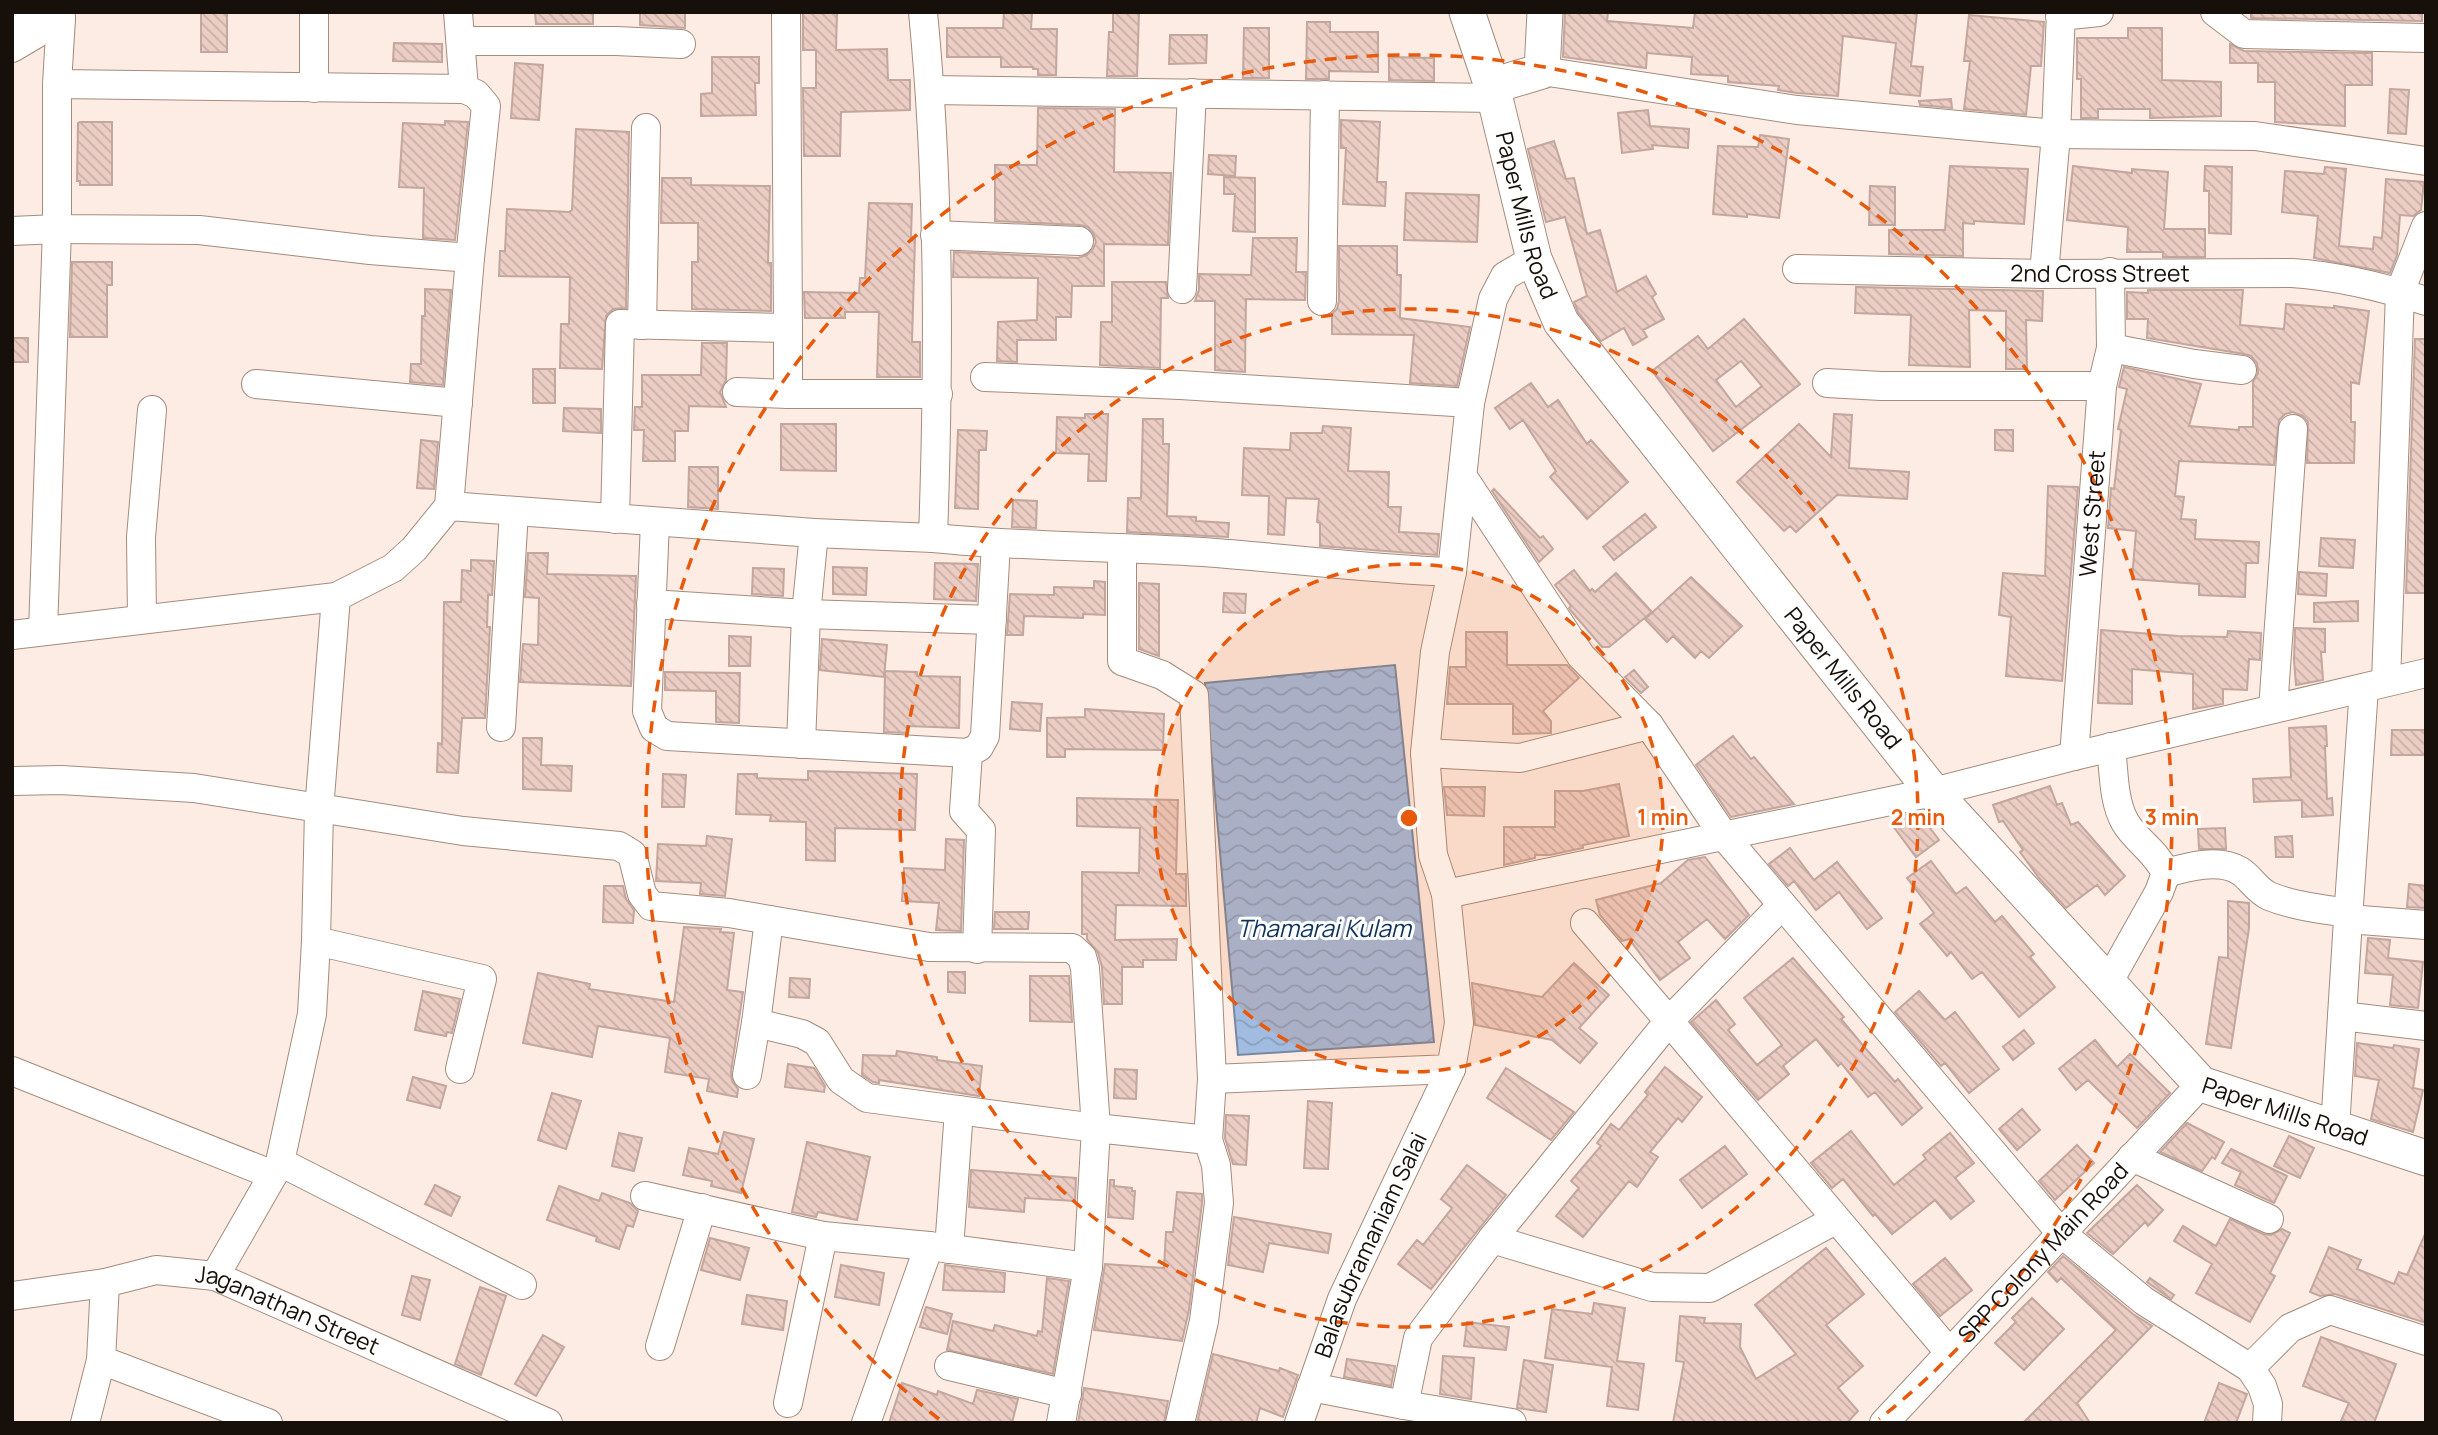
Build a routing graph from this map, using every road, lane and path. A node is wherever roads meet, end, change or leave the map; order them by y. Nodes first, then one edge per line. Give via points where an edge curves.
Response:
1 (314, 12) edge
2 (458, 12) edge
3 (786, 12) edge
4 (923, 12) edge
5 (1467, 12) edge
6 (1545, 12) edge
7 (2099, 12) edge
8 (2215, 12) edge
9 (2060, 14) edge
10 (64, 15) edge
11 (12, 18) edge
12 (2426, 38) edge
13 (462, 41) junction
14 (681, 44) dead end
15 (12, 48) edge
16 (1542, 71) junction
17 (57, 84) junction
18 (314, 88) junction
19 (464, 89) junction
20 (930, 90) junction
21 (1494, 92) junction
22 (1192, 93) junction
23 (1325, 95) junction
24 (646, 128) dead end
25 (2056, 134) junction
26 (2426, 161) edge
27 (2426, 226) edge
28 (57, 229) junction
29 (12, 231) edge
30 (934, 235) junction
31 (1079, 241) dead end
32 (470, 258) junction
33 (1534, 259) junction
34 (1797, 269) dead end
35 (2110, 272) junction
36 (2045, 274) junction
37 (1182, 289) dead end
38 (2413, 297) edge
39 (1322, 301) dead end
40 (642, 325) junction
41 (788, 328) junction
42 (2111, 348) junction
43 (2242, 370) dead end
44 (985, 377) dead end
45 (1827, 383) dead end
46 (256, 384) dead end
47 (2102, 386) junction
48 (737, 392) dead end
49 (788, 394) junction
50 (938, 394) junction
51 (458, 403) junction
52 (1469, 403) junction
53 (152, 410) dead end
54 (2293, 429) dead end
55 (1463, 477) junction
56 (449, 506) junction
57 (514, 511) junction
58 (615, 519) junction
59 (655, 522) junction
60 (814, 533) junction
61 (933, 538) junction
62 (996, 544) junction
63 (1122, 549) junction
64 (1452, 572) junction
65 (337, 597) junction
66 (651, 604) junction
67 (806, 614) junction
68 (142, 619) junction
69 (992, 620) junction
70 (43, 631) junction
71 (12, 635) edge
72 (2426, 673) edge
73 (2375, 685) junction
74 (2273, 709) junction
75 (1649, 725) junction
76 (501, 727) dead end
77 (801, 744) junction
78 (2111, 747) junction
79 (968, 752) junction
80 (1425, 753) junction
81 (2074, 756) junction
82 (12, 781) edge
83 (1933, 792) junction
84 (318, 810) junction
85 (1724, 836) junction
86 (2166, 873) junction
87 (1446, 894) junction
88 (1783, 905) junction
89 (2348, 916) junction
90 (769, 920) junction
91 (1585, 923) dead end
92 (2426, 925) edge
93 (316, 942) junction
94 (977, 949) junction
95 (2108, 983) junction
96 (2342, 1016) junction
97 (1669, 1021) junction
98 (756, 1023) junction
99 (2426, 1026) edge
100 (460, 1069) dead end
101 (1451, 1069) junction
102 (12, 1071) edge
103 (747, 1075) dead end
104 (1212, 1079) junction
105 (2201, 1084) junction
106 (959, 1110) junction
107 (1096, 1128) junction
108 (2335, 1128) junction
109 (1208, 1140) junction
110 (2132, 1157) junction
111 (2426, 1158) edge
112 (276, 1168) junction
113 (645, 1196) dead end
114 (702, 1208) junction
115 (2269, 1219) dead end
116 (1835, 1220) junction
117 (2061, 1233) junction
118 (823, 1236) junction
119 (1492, 1239) junction
120 (939, 1248) junction
121 (1088, 1267) junction
122 (215, 1276) junction
123 (105, 1283) junction
124 (522, 1285) dead end
125 (12, 1296) edge
126 (2426, 1341) edge
127 (660, 1346) dead end
128 (1949, 1352) junction
129 (101, 1360) junction
130 (949, 1366) dead end
131 (2250, 1368) junction
132 (1311, 1387) junction
133 (1067, 1394) junction
134 (788, 1403) dead end
135 (1404, 1405) junction
136 (508, 1414) edge
137 (85, 1423) edge
138 (268, 1423) edge
139 (548, 1423) edge
140 (866, 1423) edge
141 (1061, 1423) edge
142 (1180, 1423) edge
143 (1299, 1423) edge
144 (1512, 1423) edge
145 (1884, 1423) edge
146 (2267, 1423) edge

1 - 18 street
2 - 13 street
3 - 41 street
4 - 20 street
5 - 21 main road, Paper Mills Road
6 - 16 main road
7 - 9 street
8 - 12 street via 2244,34
9 - 25 street
10 - 11 street
10 - 15 street
10 - 17 street
13 - 14 street
13 - 19 street
16 - 21 main road
16 - 25 street via 1797,110
17 - 18 street
17 - 28 street
18 - 19 street
19 - 32 street via 486,106
20 - 22 street
20 - 30 street
21 - 23 street
21 - 33 main road, Paper Mills Road
22 - 23 street
22 - 37 street
23 - 39 street
24 - 40 street
25 - 26 street via 2255,136
25 - 36 street
27 - 38 street
28 - 29 street
28 - 32 street via 199,230
28 - 70 street
30 - 31 street
30 - 50 street
32 - 51 street
33 - 52 street, Balasubramaniam Salai via 1505,276 1493,299
33 - 83 main road, Paper Mills Road via 1560,323
34 - 36 street, 2nd Cross Street
35 - 36 street, 2nd Cross Street
35 - 38 street, 2nd Cross Street via 2319,275
35 - 42 street, West Street
38 - 73 street
40 - 41 street
40 - 58 street via 620,324
41 - 49 street
42 - 43 street
42 - 47 street, West Street
44 - 52 street
45 - 47 street
46 - 51 street
47 - 81 street, West Street
48 - 49 street
49 - 50 street
50 - 61 street
51 - 56 street
52 - 55 street, Balasubramaniam Salai
53 - 68 street via 141,537
54 - 74 street
55 - 64 street, Balasubramaniam Salai
55 - 75 street via 1581,656
56 - 57 street
56 - 65 street via 393,568
57 - 58 street
57 - 76 street
58 - 59 street
59 - 60 street
59 - 66 street
60 - 61 street
60 - 67 street
61 - 62 street
62 - 63 street
62 - 69 street
63 - 64 street
63 - 104 street via 1122,662 1162,675 1194,695
64 - 80 street, Balasubramaniam Salai via 1435,652
65 - 68 street
65 - 84 street
66 - 67 street
66 - 77 street via 647,711 654,728 667,736
67 - 69 street
67 - 77 street
68 - 70 street
69 - 79 street via 985,736 979,747
70 - 71 street
72 - 73 street
73 - 74 street
73 - 89 street
74 - 78 street
75 - 80 street via 1520,758
75 - 85 street
77 - 79 street
78 - 81 street
78 - 86 street via 2120,811
79 - 94 street via 964,811 981,830
80 - 87 street, Balasubramaniam Salai via 1433,855
81 - 83 street
82 - 84 street via 194,788
83 - 85 street
83 - 95 main road, Paper Mills Road
84 - 90 street via 499,836 619,846 632,853 642,894 651,906
84 - 93 street
85 - 87 street
85 - 88 street
86 - 89 street via 2220,865 2240,871 2268,895
86 - 95 street
87 - 101 street, Balasubramaniam Salai via 1459,1023
88 - 97 street
88 - 117 street
89 - 92 street
89 - 96 street
90 - 94 street via 929,947
90 - 98 street
91 - 97 street
93 - 100 street via 482,979
93 - 112 street via 312,1014
94 - 107 street via 1072,948 1082,957
95 - 105 main road, Paper Mills Road
96 - 99 street
96 - 108 street
97 - 116 street
97 - 119 street
98 - 103 street
98 - 106 street via 817,1042 841,1080 867,1098
101 - 104 street
101 - 132 street, Balasubramaniam Salai via 1342,1299
102 - 112 street
104 - 109 street
105 - 108 main road, Paper Mills Road
105 - 110 street, SRP Colony Main Road
106 - 107 street
106 - 120 street
107 - 109 street
107 - 121 street
108 - 111 main road, Paper Mills Road
109 - 142 street via 1216,1165 1219,1203 1204,1321
110 - 115 street
110 - 117 street, SRP Colony Main Road
112 - 122 street
112 - 124 street
113 - 114 street
114 - 118 street
114 - 127 street
116 - 119 street via 1710,1288 1651,1287
116 - 128 street
117 - 128 street, SRP Colony Main Road
117 - 131 street via 2144,1301
118 - 120 street
118 - 134 street
119 - 135 street via 1418,1338
120 - 121 street
120 - 140 street
121 - 133 street
122 - 123 street, Jaganathan Street via 156,1270
122 - 136 street, Jaganathan Street
123 - 125 street, Jaganathan Street
123 - 129 street
126 - 131 street via 2330,1310 2290,1328
128 - 145 street, SRP Colony Main Road
129 - 137 street
129 - 138 street
130 - 133 street
131 - 146 street via 2268,1404
132 - 135 street
132 - 143 street, Balasubramaniam Salai
133 - 141 street
135 - 144 street
136 - 139 street, Jaganathan Street

